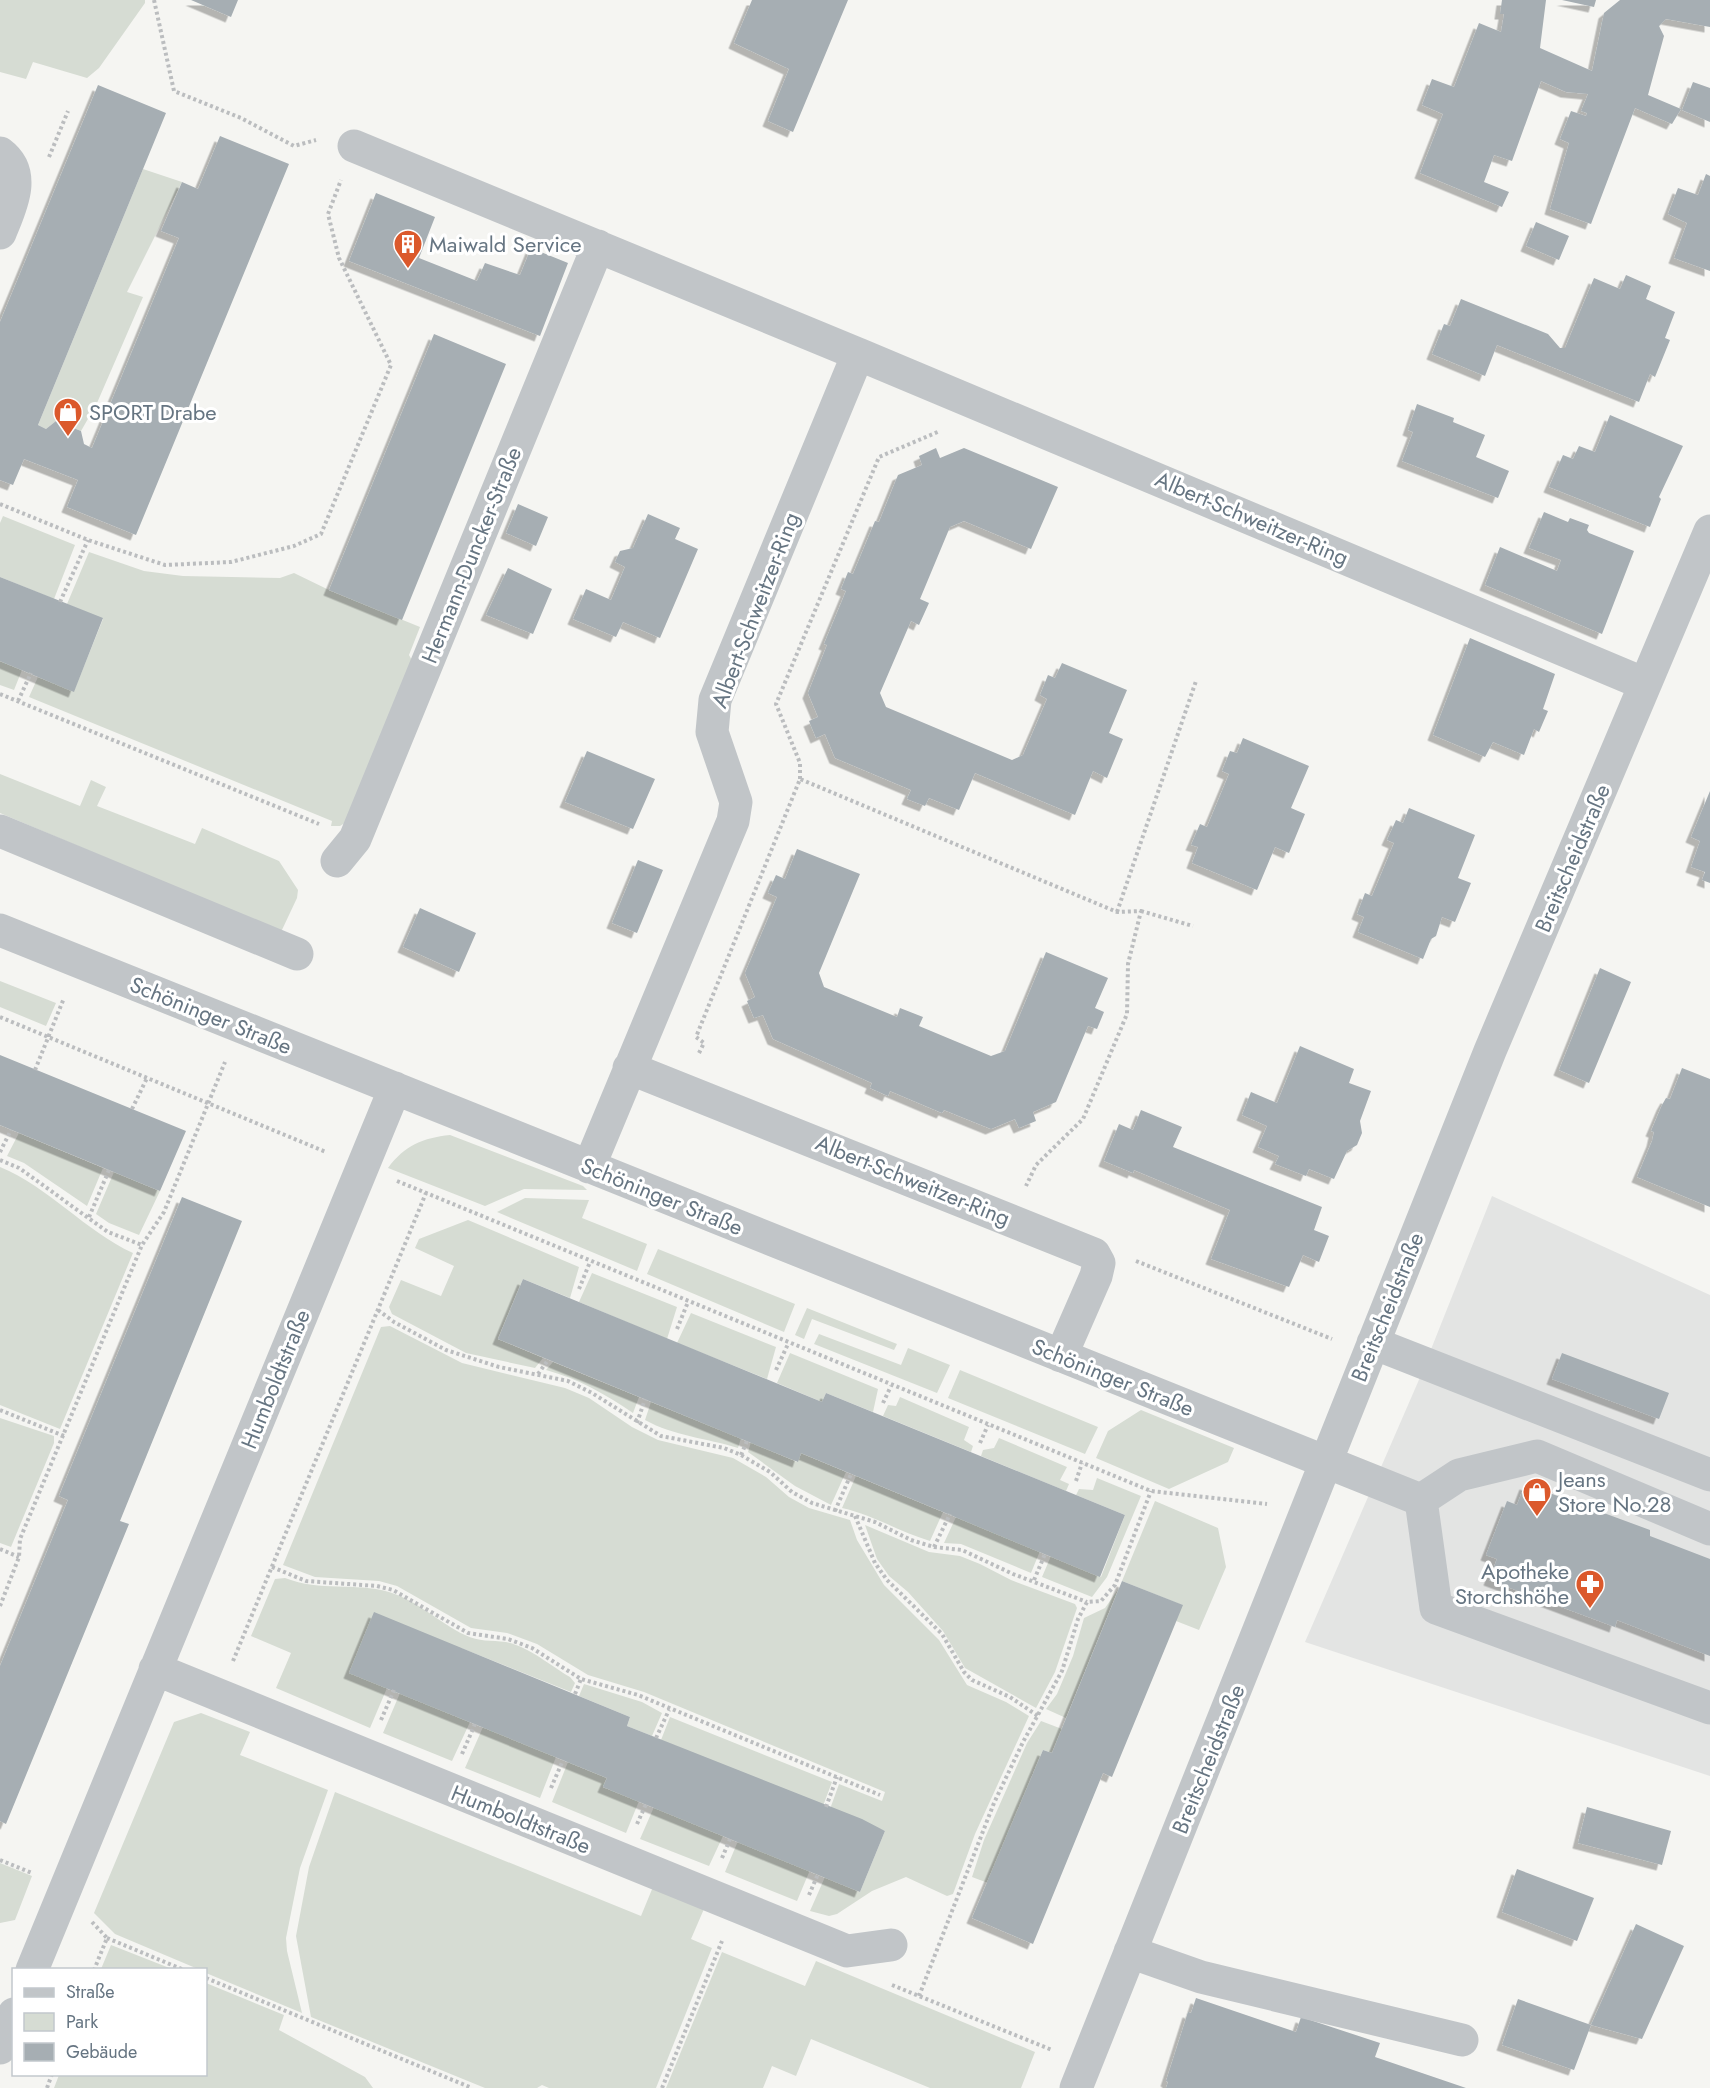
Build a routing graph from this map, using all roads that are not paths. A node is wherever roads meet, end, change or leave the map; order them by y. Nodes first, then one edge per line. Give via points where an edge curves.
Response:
1 (354, 146) road end
2 (0, 153) edge
3 (0, 233) edge
4 (598, 246) junction
5 (858, 354) junction
6 (1710, 531) edge
7 (1645, 684) junction
8 (0, 831) edge
9 (346, 850) road end
10 (0, 930) edge
11 (297, 954) dead end
12 (628, 1068) junction
13 (395, 1088) junction
14 (589, 1167) junction
15 (1371, 1349) junction
16 (1061, 1356) junction
17 (1324, 1463) junction
18 (1710, 1475) edge
19 (1421, 1500) junction
20 (1710, 1529) edge
21 (155, 1669) junction
22 (1710, 1708) edge
23 (891, 1945) dead end
24 (1130, 1952) junction
25 (33, 1968) edge
26 (12, 2019) edge
27 (1462, 2040) dead end
28 (0, 2048) edge
29 (1081, 2076) edge

1 - 4 street, Albert-Schweitzer-Ring
2 - 3 street via 17,179
4 - 5 street, Albert-Schweitzer-Ring
4 - 9 street, Hermann-Duncker-Straße
5 - 7 street, Albert-Schweitzer-Ring
5 - 12 street, Albert-Schweitzer-Ring via 716,700 712,732 735,802 733,821
6 - 7 street, Breitscheidstraße
7 - 15 street, Breitscheidstraße via 1490,1052
8 - 11 street
10 - 13 street, Schöninger Straße
12 - 14 street, Albert-Schweitzer-Ring
12 - 16 street, Albert-Schweitzer-Ring via 1094,1254 1099,1263 1095,1276
13 - 14 street, Schöninger Straße
13 - 21 street, Humboldtstraße
14 - 16 street, Schöninger Straße
15 - 17 street, Breitscheidstraße
15 - 18 street
16 - 17 street, Schöninger Straße
17 - 19 street, Schöninger Straße
17 - 24 street, Breitscheidstraße
19 - 20 street via 1459,1475 1537,1456
19 - 22 street via 1436,1608
21 - 23 street, Humboldtstraße via 847,1951
21 - 25 street, Humboldtstraße
24 - 27 street via 1201,1977
24 - 29 street, Breitscheidstraße
26 - 28 street

